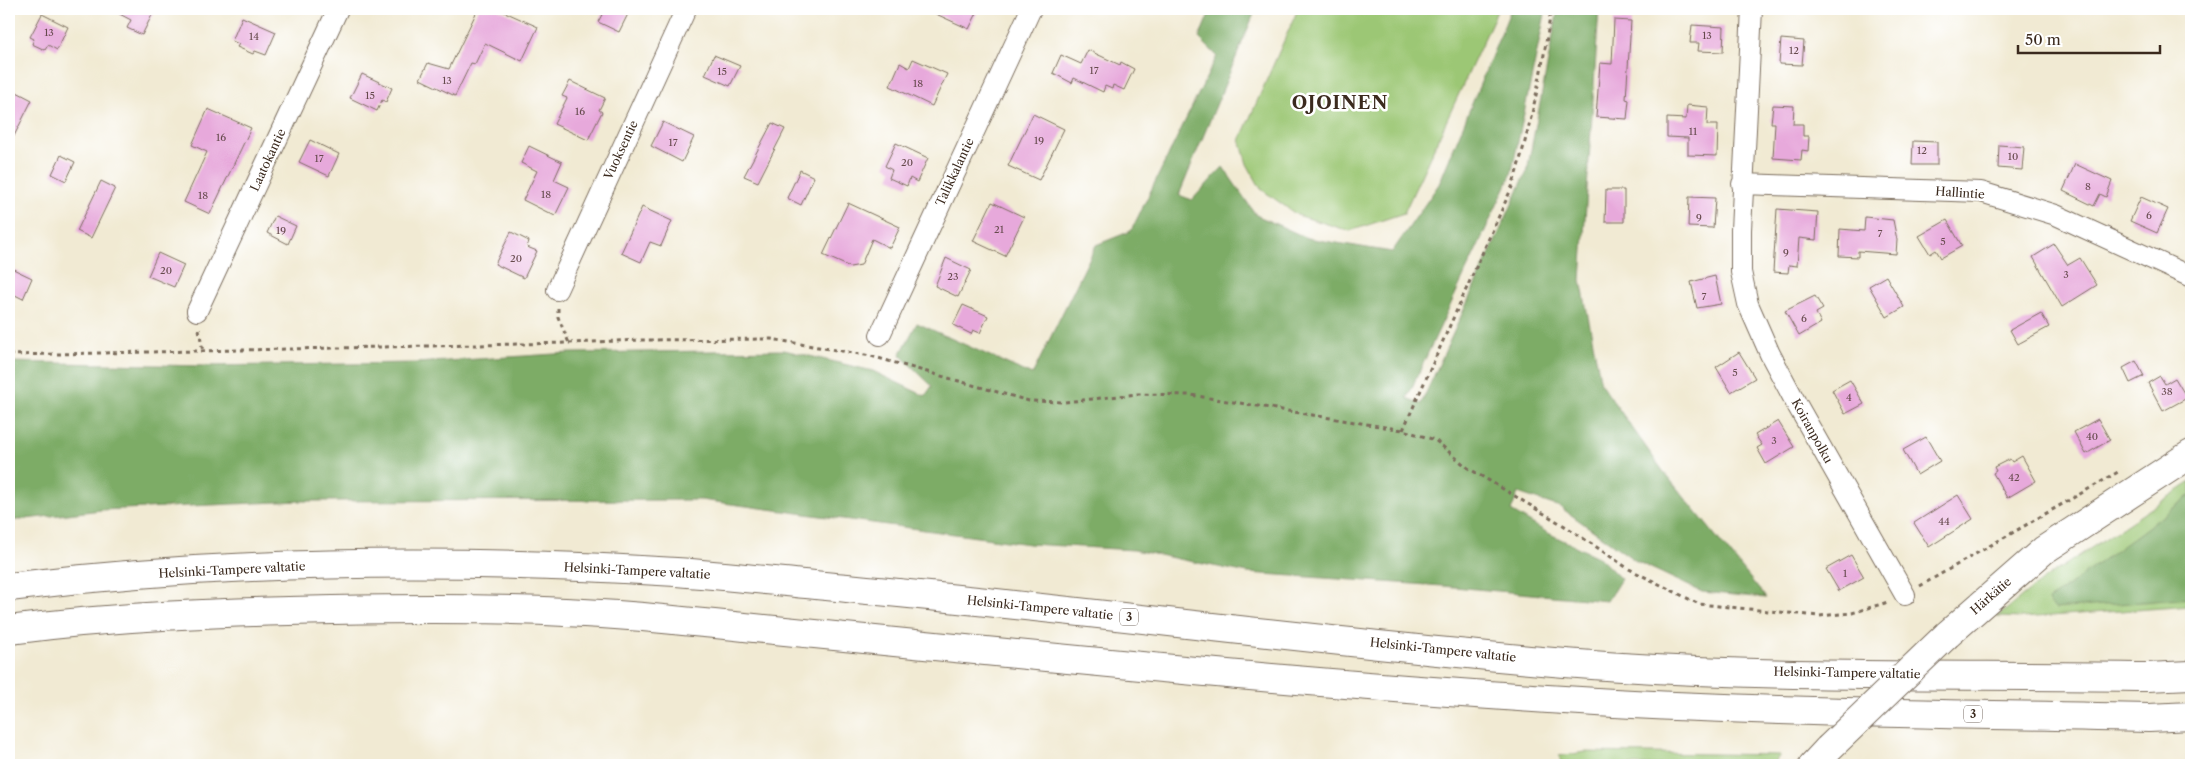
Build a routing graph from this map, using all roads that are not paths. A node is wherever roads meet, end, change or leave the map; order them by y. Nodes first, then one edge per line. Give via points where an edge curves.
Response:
1 (338, 9) edge
2 (686, 9) edge
3 (1031, 9) edge
4 (1752, 9) edge
5 (1742, 184) junction
6 (2191, 277) edge
7 (556, 290) road end
8 (198, 311) dead end
9 (880, 335) dead end
10 (2191, 454) edge
11 (9, 587) edge
12 (1905, 595) road end
13 (9, 630) edge
14 (2191, 674) edge
15 (2191, 716) edge
16 (1820, 757) edge

1 - 8 street, Laatokantie
2 - 7 street, Vuoksentie
3 - 9 street, Talikkalantie
4 - 5 street, Koiranpolku
5 - 6 street, Hallintie via 1981,192 2056,215
5 - 12 street, Koiranpolku via 1741,272 1748,304 1796,403
10 - 16 main road, Härkätie, bridge via 2044,550 1947,635
11 - 14 main road, Helsinki-Tampere valtatie / 3 via 67,580 284,566 457,564 599,568 939,597 1568,663 1756,672
13 - 15 main road, 3 via 186,613 394,608 544,610 1343,683 1629,703 1754,709 2149,718

